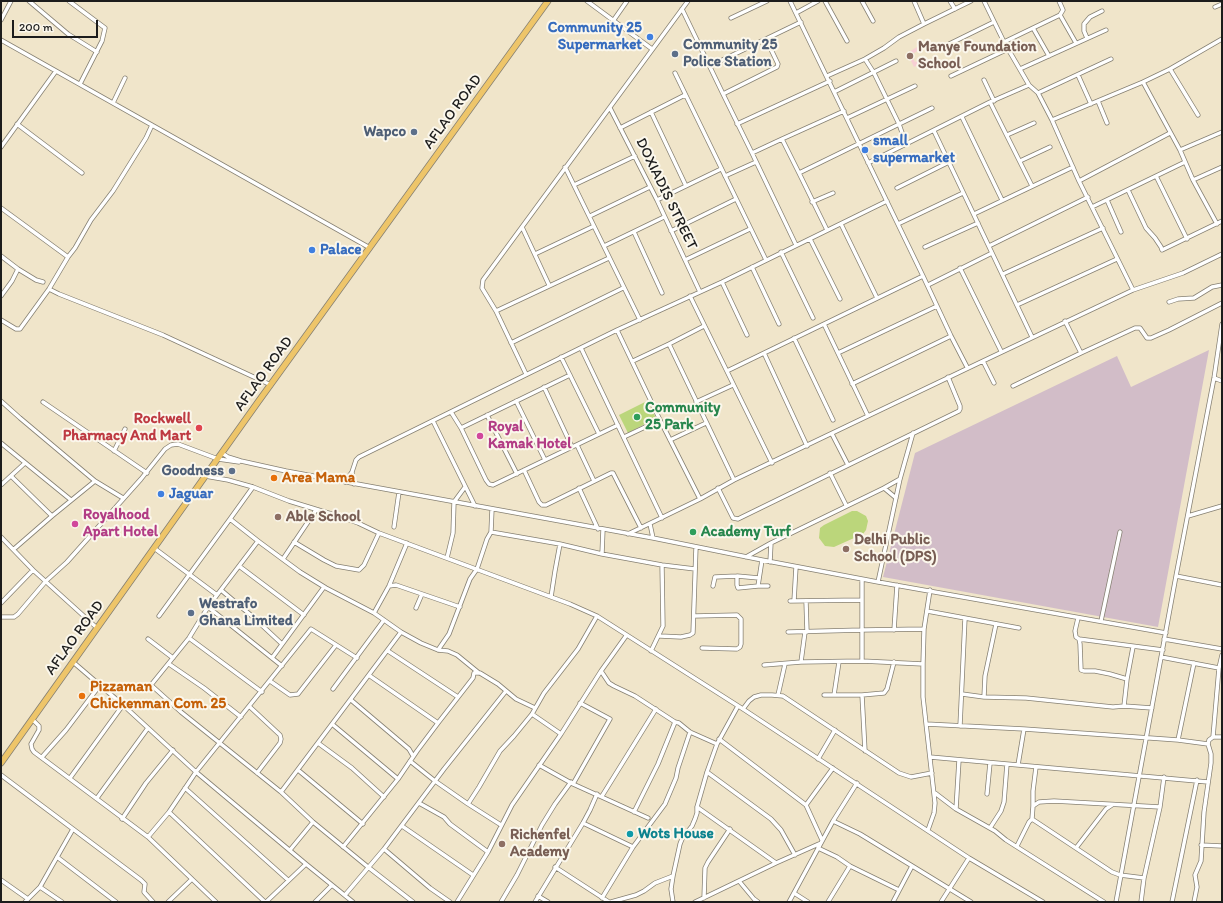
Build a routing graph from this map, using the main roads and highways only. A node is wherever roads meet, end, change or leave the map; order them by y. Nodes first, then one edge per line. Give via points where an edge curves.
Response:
1 (548, 1) edge
2 (1, 763) edge

1 - 2 highway, AFLAO ROAD

